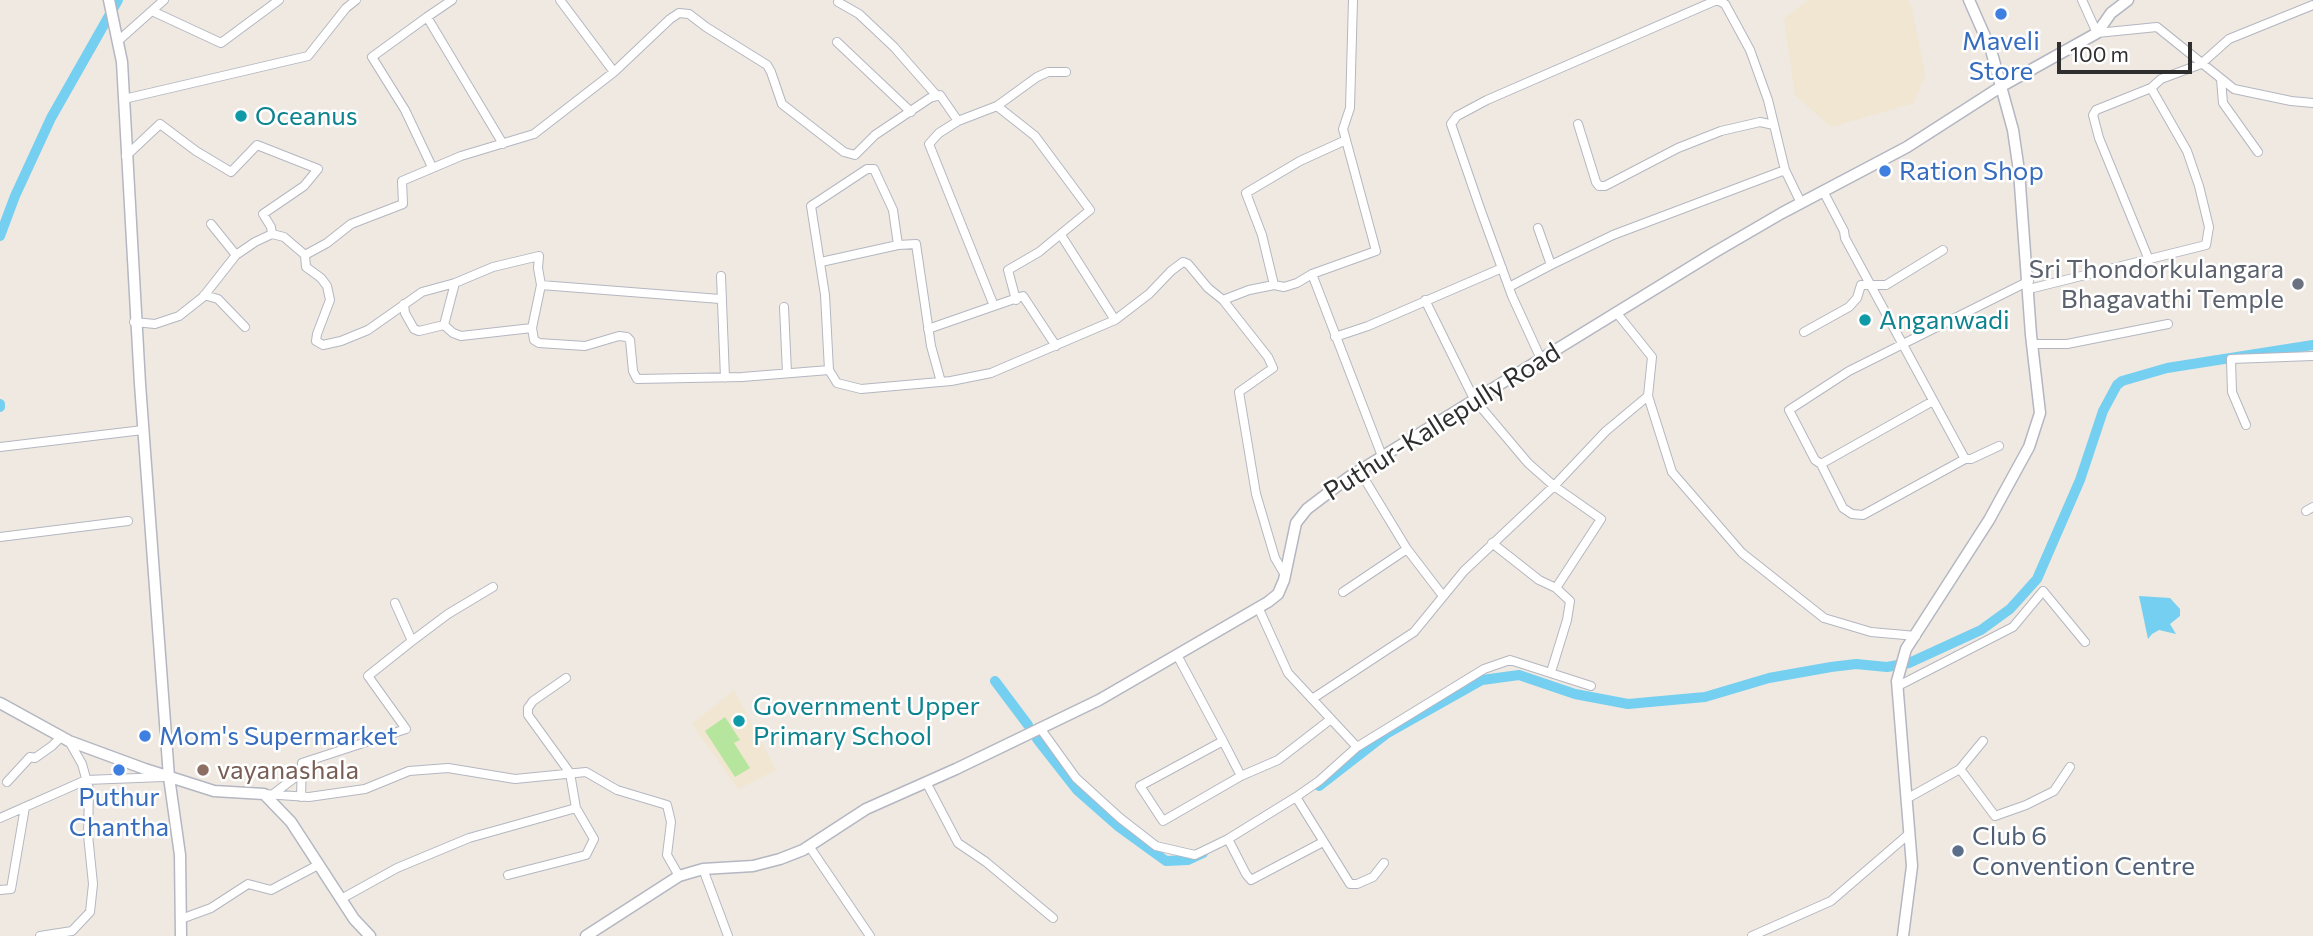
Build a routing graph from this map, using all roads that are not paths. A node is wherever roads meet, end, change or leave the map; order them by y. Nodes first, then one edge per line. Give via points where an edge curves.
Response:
1 (109, 0) edge
2 (164, 0) edge
3 (279, 0) edge
4 (356, 0) edge
5 (452, 0) edge
6 (560, 0) edge
7 (1353, 0) edge
8 (1969, 0) edge
9 (2082, 0) edge
10 (2128, 0) edge
11 (838, 2) dead end
12 (344, 4) edge
13 (2313, 5) edge
14 (152, 10) junction
15 (427, 17) junction
16 (2097, 33) junction
17 (117, 40) junction
18 (837, 43) dead end
19 (2201, 64) junction
20 (614, 72) junction
21 (1066, 72) dead end
22 (2221, 79) junction
23 (2002, 86) junction
24 (2151, 88) junction
25 (937, 96) junction
26 (124, 100) junction
27 (2313, 103) edge
28 (998, 106) junction
29 (911, 112) junction
30 (958, 121) junction
31 (1578, 124) dead end
32 (1774, 125) junction
33 (1346, 140) junction
34 (503, 144) junction
35 (2258, 152) dead end
36 (126, 156) junction
37 (432, 167) junction
38 (1785, 170) junction
39 (1823, 191) junction
40 (1801, 203) junction
41 (211, 224) dead end
42 (1538, 228) dead end
43 (272, 234) junction
44 (1061, 235) junction
45 (898, 245) junction
46 (1943, 250) dead end
47 (236, 254) junction
48 (305, 255) junction
49 (2149, 260) junction
50 (821, 262) junction
51 (1551, 265) junction
52 (1502, 268) junction
53 (1312, 274) junction
54 (721, 276) dead end
55 (454, 283) junction
56 (541, 285) junction
57 (1273, 285) junction
58 (1871, 285) junction
59 (2029, 285) junction
60 (1509, 287) junction
61 (205, 295) junction
62 (720, 299) junction
63 (1015, 299) junction
64 (1223, 300) junction
65 (1425, 300) junction
66 (404, 304) junction
67 (994, 306) junction
68 (784, 307) dead end
69 (1616, 312) junction
70 (1115, 320) junction
71 (135, 322) junction
72 (2168, 324) dead end
73 (444, 325) junction
74 (245, 327) dead end
75 (532, 328) junction
76 (928, 329) junction
77 (1804, 332) dead end
78 (1335, 337) junction
79 (1904, 344) junction
80 (2032, 344) junction
81 (1056, 346) junction
82 (2313, 356) edge
83 (1541, 359) junction
84 (829, 370) junction
85 (788, 373) junction
86 (725, 377) junction
87 (941, 382) junction
88 (1648, 396) junction
89 (1474, 399) junction
90 (1933, 401) junction
91 (2246, 425) dead end
92 (144, 430) junction
93 (1999, 446) dead end
94 (0, 447) edge
95 (1382, 456) junction
96 (1965, 459) junction
97 (1821, 464) junction
98 (1359, 470) junction
99 (1554, 486) junction
100 (128, 521) dead end
101 (0, 537) edge
102 (1492, 543) junction
103 (1407, 549) junction
104 (1284, 575) junction
105 (493, 587) dead end
106 (1556, 588) junction
107 (1343, 592) dead end
108 (1443, 596) junction
109 (395, 603) dead end
110 (1258, 607) junction
111 (1916, 636) junction
112 (412, 641) junction
113 (2085, 642) dead end
114 (1177, 654) junction
115 (1551, 672) junction
116 (566, 678) dead end
117 (1897, 684) junction
118 (1591, 686) dead end
119 (1312, 699) junction
120 (1, 704) edge
121 (1331, 719) junction
122 (1040, 728) junction
123 (65, 739) junction
124 (1223, 741) junction
125 (1983, 741) dead end
126 (1357, 747) junction
127 (2070, 767) dead end
128 (1960, 769) junction
129 (302, 772) junction
130 (570, 773) junction
131 (1241, 776) junction
132 (169, 777) junction
133 (86, 780) junction
134 (7, 782) dead end
135 (926, 782) junction
136 (268, 795) junction
137 (301, 797) junction
138 (1296, 797) junction
139 (1908, 798) junction
140 (25, 807) junction
141 (576, 808) junction
142 (0, 818) edge
143 (1910, 833) junction
144 (1228, 839) junction
145 (1323, 842) junction
146 (809, 846) junction
147 (1384, 863) dead end
148 (318, 865) junction
149 (703, 869) junction
150 (508, 875) dead end
151 (679, 876) junction
152 (0, 890) edge
153 (341, 899) junction
154 (1053, 918) dead end
155 (181, 919) junction
156 (66, 934) edge
157 (40, 936) edge
158 (181, 936) edge
159 (370, 936) edge
160 (586, 936) edge
161 (728, 936) edge
162 (870, 936) edge
163 (1752, 936) edge
164 (1903, 936) edge

1 - 17 main road
2 - 14 street
3 - 14 street via 221,43
4 - 12 street
5 - 15 street
6 - 20 street
7 - 33 street via 1350,108 1343,129
8 - 23 main road
9 - 16 street
10 - 16 main road
11 - 25 street via 886,39
12 - 26 street via 308,56
13 - 19 street via 2229,39
14 - 17 street
15 - 34 street
15 - 37 street via 372,57 405,110
16 - 19 street via 2157,27
16 - 23 main road, Puthur-Kallepully Road
17 - 26 main road
18 - 29 street
19 - 22 street
19 - 24 street via 2161,79
20 - 29 street via 670,19 679,13 689,14 767,65 782,104 844,152 855,155 875,135
20 - 34 street via 534,134
21 - 28 street via 1037,77
22 - 27 street via 2234,89
22 - 35 street via 2223,103
23 - 39 main road, Puthur-Kallepully Road via 1880,163
23 - 59 main road via 2020,171
24 - 49 street via 2093,114
24 - 49 street via 2187,151 2209,227 2206,245
25 - 29 street
25 - 30 street
26 - 36 main road
28 - 30 street
28 - 44 street via 1035,136 1090,210
30 - 67 street via 929,145
31 - 32 street via 1599,186 1721,131 1759,122
32 - 38 street
32 - 52 street via 1750,50 1725,4 1717,0 1487,100 1451,124
33 - 53 street via 1376,251
33 - 57 street via 1246,193 1262,235
34 - 37 street
36 - 43 street via 160,124 231,172 257,145 318,169 304,186 263,214
36 - 71 main road
37 - 48 street via 402,181 403,204 351,225
38 - 40 street
38 - 51 street via 1613,235
39 - 40 main road, Puthur-Kallepully Road
39 - 58 street
40 - 69 main road, Puthur-Kallepully Road
41 - 47 street
42 - 51 street
43 - 47 street
43 - 48 street via 284,237
44 - 63 street via 1008,270
44 - 70 street
45 - 50 street
45 - 50 street via 894,210 874,169 867,169 811,206
45 - 76 street via 916,244
46 - 58 street via 1886,285
47 - 61 street
48 - 66 street via 306,267 327,286 330,300 317,334 316,341 323,345 368,330
49 - 59 street
50 - 84 street
51 - 60 street
52 - 60 street
52 - 65 street
53 - 57 street via 1284,287
53 - 78 street
54 - 62 street
55 - 56 street via 493,267 540,256
55 - 66 street via 422,292
55 - 73 street
56 - 62 street
56 - 75 street
57 - 64 street
58 - 77 street via 1861,285 1849,307
58 - 79 street
59 - 79 street
59 - 80 main road
60 - 83 street
61 - 71 street via 179,316 155,324
61 - 74 street via 218,299
62 - 86 street
63 - 67 street
63 - 81 street via 1023,296
64 - 70 street via 1183,262
64 - 104 street via 1273,368 1239,392 1256,494
65 - 78 street
65 - 89 street
66 - 73 street via 414,329
67 - 76 street
68 - 85 street
69 - 83 main road, Puthur-Kallepully Road
69 - 88 street via 1652,357
70 - 81 street
71 - 92 main road
72 - 80 street via 2067,344
73 - 75 street via 461,336
75 - 86 street via 534,340 540,343 585,346 627,337 637,379
76 - 87 street
78 - 95 street
79 - 90 street
79 - 97 street via 1788,410
80 - 111 main road via 2040,413 2029,447
81 - 87 street via 991,373
82 - 91 street via 2231,359 2232,392
83 - 89 main road, Puthur-Kallepully Road
84 - 85 street
84 - 87 street via 837,383 861,389
85 - 86 street
88 - 99 street via 1606,431
88 - 111 street via 1672,472 1742,553 1824,618 1871,632
89 - 95 main road, Puthur-Kallepully Road
89 - 99 street via 1528,463
90 - 96 street
90 - 97 street
92 - 94 street
92 - 132 main road
93 - 96 street
95 - 98 main road, Puthur-Kallepully Road
96 - 97 street via 1863,515 1843,508
98 - 103 street
98 - 104 main road, Puthur-Kallepully Road via 1307,509 1296,523
99 - 102 street
99 - 106 street via 1601,519
100 - 101 street
102 - 106 street
102 - 108 street
103 - 107 street
103 - 108 street
104 - 110 main road, Puthur-Kallepully Road via 1278,594
105 - 112 street
106 - 115 street via 1570,601
108 - 119 street via 1414,632
109 - 112 street
110 - 114 main road, Puthur-Kallepully Road
110 - 119 street via 1288,673
111 - 117 main road via 1906,649
112 - 129 street via 368,676 406,729 302,763
113 - 117 street via 2043,591 2013,627
114 - 122 main road, Puthur-Kallepully Road via 1100,700
114 - 124 street
115 - 118 street
115 - 126 street via 1510,660 1484,670
116 - 130 street via 533,701 527,715
117 - 139 main road
119 - 121 street
120 - 123 main road
121 - 126 street
121 - 131 street via 1278,760
122 - 135 main road, Puthur-Kallepully Road
122 - 144 street via 1076,778 1156,846 1195,855
123 - 132 main road
123 - 133 street via 82,764
123 - 134 street via 30,757
124 - 131 street
124 - 131 street via 1140,786 1163,821
125 - 128 street
126 - 138 street
127 - 128 street via 2054,791 1995,816
128 - 139 street
129 - 136 street
129 - 137 street
130 - 137 street via 515,779 448,768 409,771 365,789
130 - 141 street
130 - 151 street via 586,772 617,790 667,804 671,822 667,855
132 - 133 street
132 - 136 main road via 215,791
132 - 155 main road via 180,855
133 - 140 street
133 - 156 street via 93,884 90,912
135 - 146 main road, Puthur-Kallepully Road via 866,809
135 - 154 street via 958,843
136 - 137 street
136 - 148 main road
138 - 144 street
138 - 145 street
139 - 143 main road
140 - 142 street
140 - 152 street via 11,889
141 - 150 street via 594,839 586,855
141 - 153 street via 469,838
143 - 163 street via 1831,901
143 - 164 main road via 1912,876
144 - 145 street via 1251,880
145 - 147 street via 1352,885 1373,877
146 - 149 main road, Puthur-Kallepully Road via 752,866
146 - 162 street
148 - 153 main road
148 - 155 street via 271,890 248,884 211,908
149 - 151 main road, Puthur-Kallepully Road
149 - 161 street
151 - 160 main road, Puthur-Kallepully Road
153 - 159 main road
155 - 158 main road
156 - 157 street

